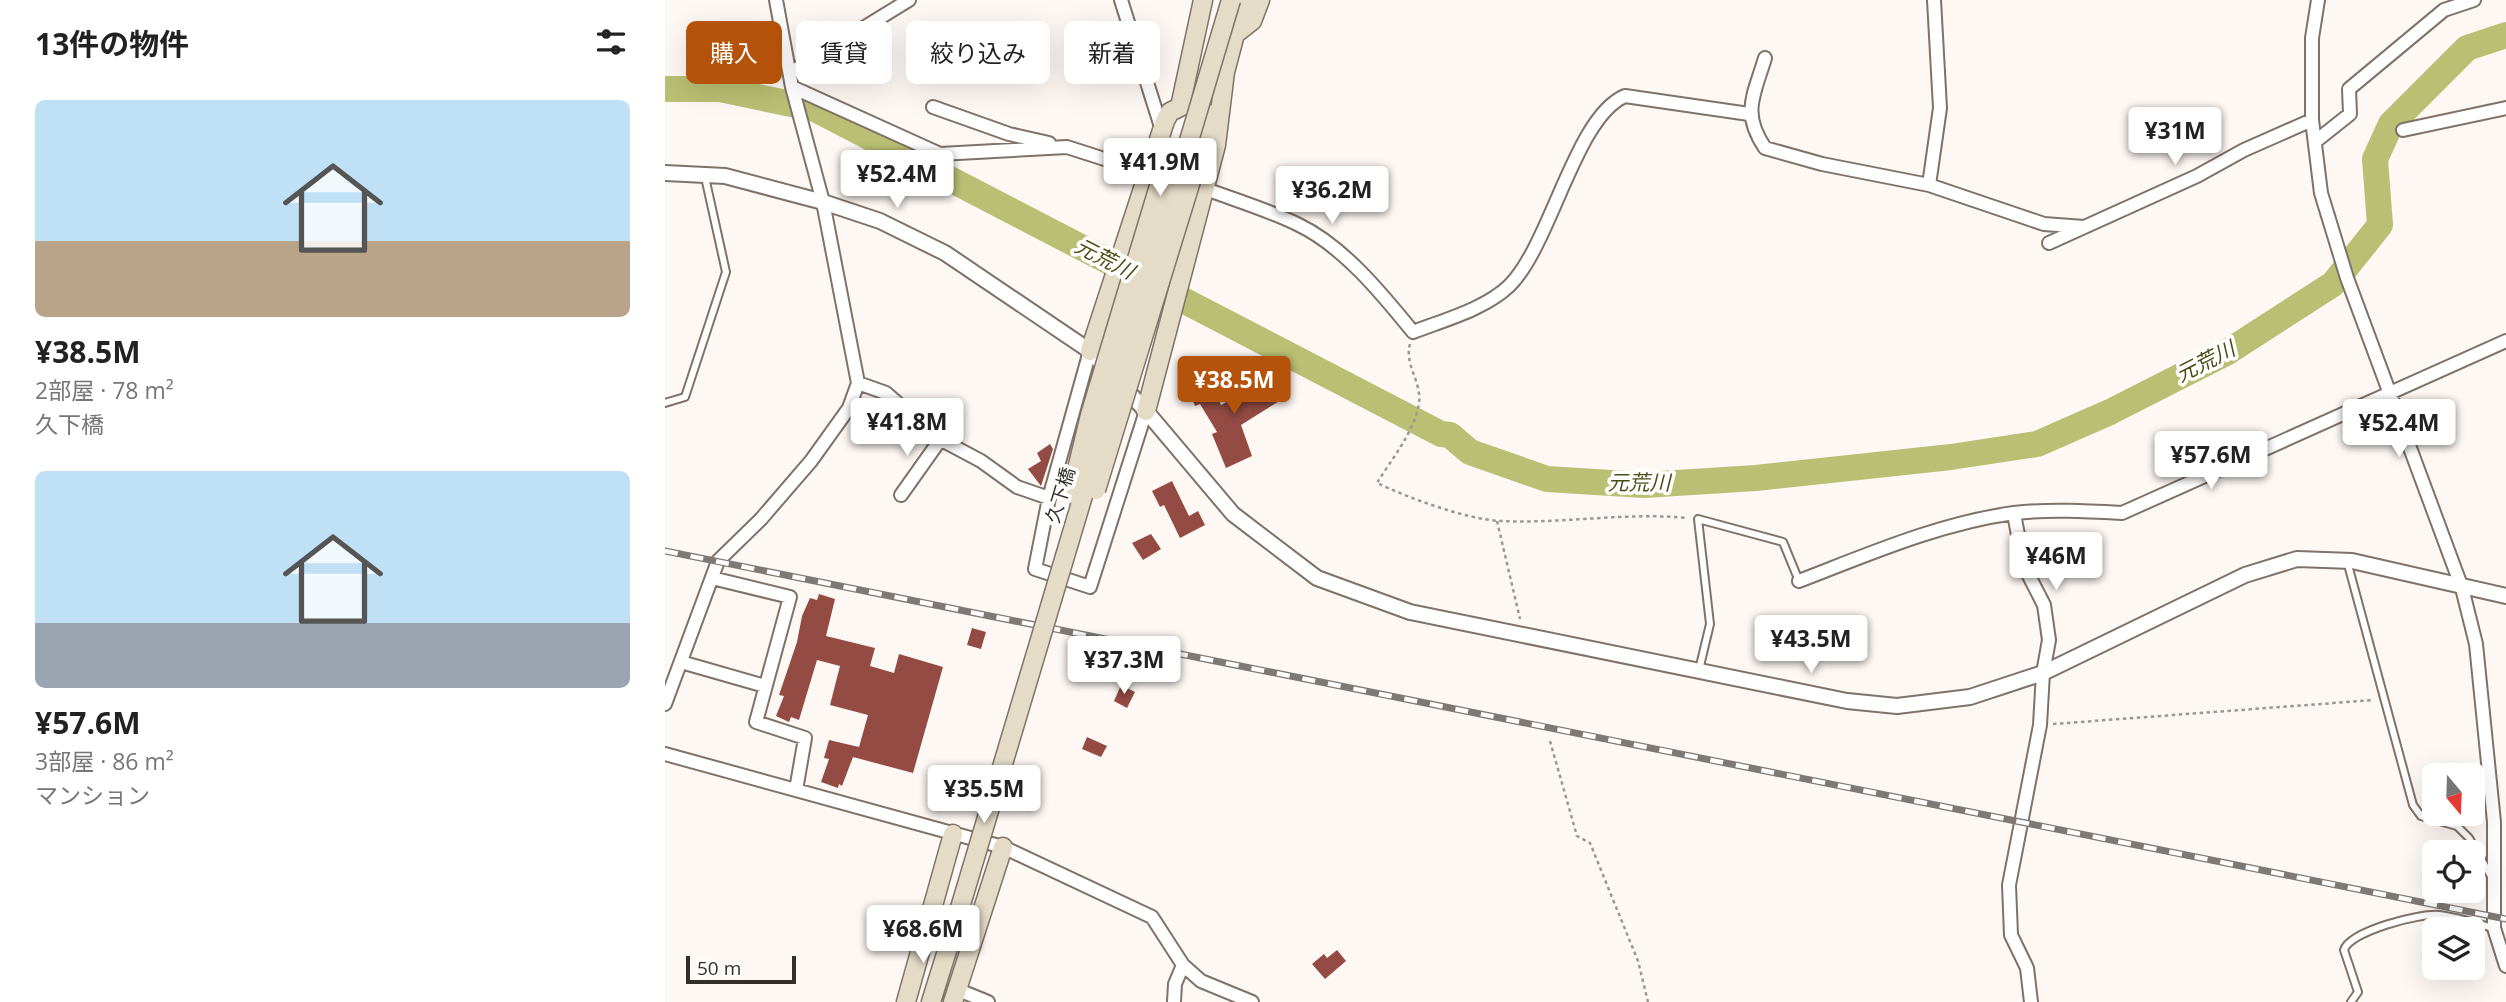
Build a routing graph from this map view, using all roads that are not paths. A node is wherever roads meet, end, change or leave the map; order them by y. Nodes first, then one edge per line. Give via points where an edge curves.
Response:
1 (776, 0) edge
2 (909, 0) edge
3 (1121, 0) edge
4 (1203, 0) edge
5 (1214, 0) edge
6 (1231, 0) edge
7 (1244, 0) edge
8 (1260, 0) edge
9 (1934, 0) edge
10 (2318, 0) edge
11 (2474, 0) edge
12 (1234, 35) junction
13 (1196, 41) junction
14 (1765, 58) dead end
15 (790, 73) junction
16 (792, 88) junction
17 (1221, 101) junction
18 (933, 107) dead end
19 (2506, 108) edge
20 (1749, 114) junction
21 (2312, 120) junction
22 (2403, 130) dead end
23 (1167, 138) junction
24 (2316, 141) junction
25 (1066, 147) junction
26 (665, 173) edge
27 (1148, 173) junction
28 (705, 175) junction
29 (1929, 185) junction
30 (1203, 188) junction
31 (823, 202) junction
32 (2084, 227) junction
33 (2049, 243) dead end
34 (2506, 341) edge
35 (1090, 351) junction
36 (858, 383) junction
37 (2392, 393) junction
38 (665, 403) edge
39 (1146, 411) junction
40 (940, 440) junction
41 (901, 495) dead end
42 (1049, 498) junction
43 (2014, 514) junction
44 (2347, 561) junction
45 (712, 578) junction
46 (1799, 581) joint
47 (2462, 588) junction
48 (2506, 596) edge
49 (1036, 648) junction
50 (681, 662) junction
51 (1699, 670) junction
52 (2043, 673) junction
53 (765, 686) junction
54 (665, 704) edge
55 (665, 754) edge
56 (796, 790) junction
57 (2500, 822) edge
58 (953, 834) junction
59 (1003, 847) junction
60 (2497, 887) edge
61 (2499, 935) edge
62 (1183, 965) junction
63 (2506, 966) edge
64 (954, 996) edge
65 (907, 1002) edge
66 (931, 1002) edge
67 (988, 1002) edge
68 (1174, 1002) edge
69 (1252, 1002) edge
70 (2031, 1002) edge
71 (2351, 1002) edge

1 - 15 street
2 - 15 street
3 - 23 street
4 - 13 main road
5 - 13 main road
6 - 49 main road, 久下橋, bridge
7 - 12 main road
8 - 12 main road via 1252,21
9 - 29 street via 1940,108
10 - 21 street via 2312,38
11 - 24 street via 2444,10 2349,89 2350,114
12 - 17 main road
13 - 23 main road via 1180,107
14 - 20 street
15 - 16 street
16 - 25 street via 940,154
16 - 31 street
17 - 30 main road via 1216,145
17 - 49 main road, bridge via 1199,155 1108,453
18 - 25 street via 1009,134
19 - 22 street
20 - 29 street via 1765,148
20 - 30 street via 1625,96 1617,100 1588,131 1526,262 1509,286 1476,307 1413,332 1378,289 1319,237 1300,225
21 - 24 street
21 - 32 street
23 - 27 main road
23 - 49 main road, bridge via 1090,415
24 - 37 street via 2321,193 2347,278
25 - 27 street
26 - 28 street
27 - 35 main road
28 - 31 street
28 - 38 lane via 726,272 685,397
29 - 32 street via 2044,224
30 - 39 main road
31 - 35 street via 880,221 945,253
31 - 36 street
32 - 33 street
34 - 37 street
35 - 39 street
35 - 42 street
36 - 40 street via 886,393
36 - 45 street via 849,408 811,461 722,556
37 - 43 street via 2122,513 2063,510
37 - 47 street
39 - 42 street via 1090,587 1035,569
39 - 51 street via 1233,514 1317,578 1410,611
40 - 41 street
40 - 42 street via 1017,487
43 - 46 street via 1907,539
43 - 52 street via 2024,565 2044,605 2049,640
44 - 47 street via 2393,568
44 - 52 street via 2297,559 2245,575
44 - 60 lane via 2413,805 2421,817 2457,826
45 - 50 street
45 - 53 street via 790,597
46 - 51 lane via 1783,542 1698,519 1710,624
47 - 48 street
47 - 57 street via 2476,644
49 - 66 main road, 久下橋, bridge
50 - 53 street
50 - 54 street
51 - 52 street via 1847,701 1897,706 1970,697
52 - 70 street via 2040,725 2009,885 2011,934 2027,968
53 - 56 street via 756,722 805,738
55 - 56 street
56 - 58 street
57 - 60 street
58 - 59 street
58 - 65 main road
59 - 62 street via 1152,917
59 - 64 main road
60 - 61 street
61 - 63 street
61 - 71 lane via 2437,915 2412,916 2351,939 2344,950 2358,992
62 - 68 street
62 - 69 street via 1201,981
64 - 67 street

